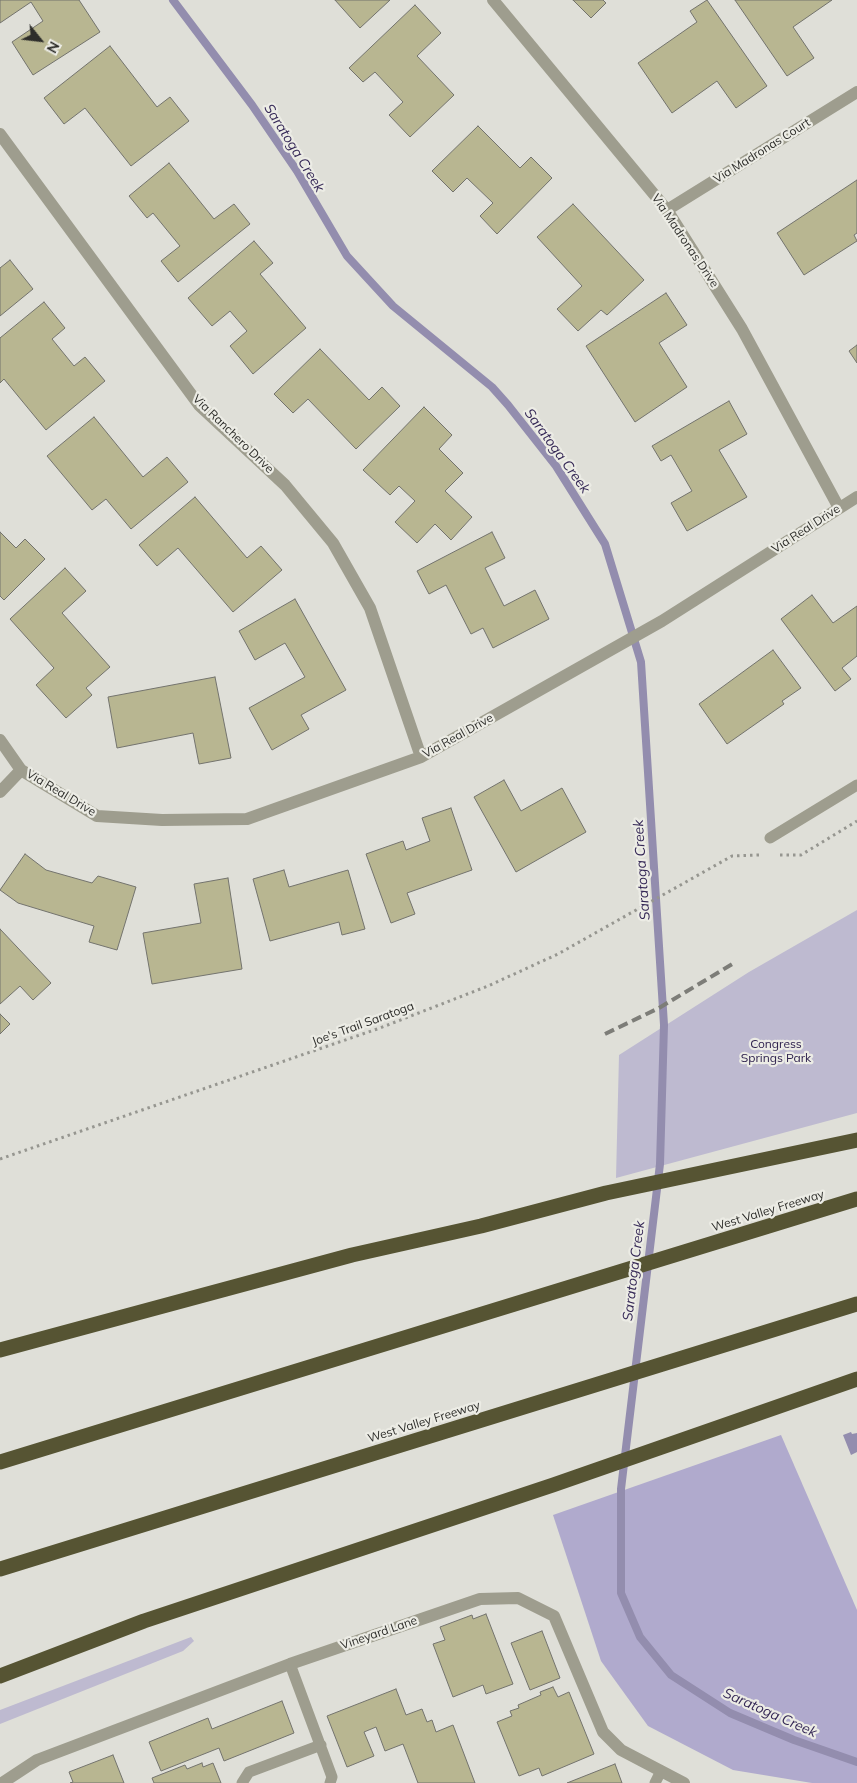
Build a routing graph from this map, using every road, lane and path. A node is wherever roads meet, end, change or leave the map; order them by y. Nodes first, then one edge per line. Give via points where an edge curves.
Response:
1 (493, 0) edge
2 (857, 92) edge
3 (0, 134) edge
4 (667, 210) junction
5 (857, 497) edge
6 (839, 508) junction
7 (0, 740) edge
8 (421, 758) junction
9 (21, 770) junction
10 (857, 785) edge
11 (0, 792) edge
12 (770, 838) dead end
13 (715, 866) dead end
14 (857, 1140) edge
15 (0, 1159) edge
16 (857, 1199) edge
17 (857, 1304) edge
18 (0, 1350) edge
19 (857, 1379) edge
20 (0, 1462) edge
21 (0, 1570) edge
22 (290, 1664) junction
23 (0, 1676) edge
24 (321, 1745) junction
25 (661, 1771) junction
26 (2, 1783) edge
27 (242, 1783) edge
28 (330, 1783) edge
29 (655, 1783) edge
30 (684, 1783) edge

1 - 4 street, Via Madronas Drive
2 - 4 street, Via Madronas Court
3 - 8 street, Via Ranchero Drive via 199,405 285,484 333,543 370,608
4 - 6 street, Via Madronas Drive via 742,329
5 - 6 street, Via Real Drive
6 - 8 street, Via Real Drive via 662,622
7 - 9 street
8 - 9 street, Via Real Drive via 247,819 162,820 97,816
9 - 11 street
10 - 12 lane
13 - 15 path, Joe's Trail Saratoga via 558,954 488,986 398,1021
14 - 18 highway via 606,1193 352,1255
16 - 20 highway, West Valley Freeway
17 - 21 highway, West Valley Freeway
19 - 23 highway via 553,1485 144,1621
22 - 24 lane
22 - 25 street, Vineyard Lane via 480,1599 518,1598 554,1616 603,1732 621,1750
22 - 26 street, Vineyard Lane via 37,1760
24 - 27 lane via 249,1772
24 - 28 lane via 332,1777
25 - 29 lane
25 - 30 street, Vineyard Lane

